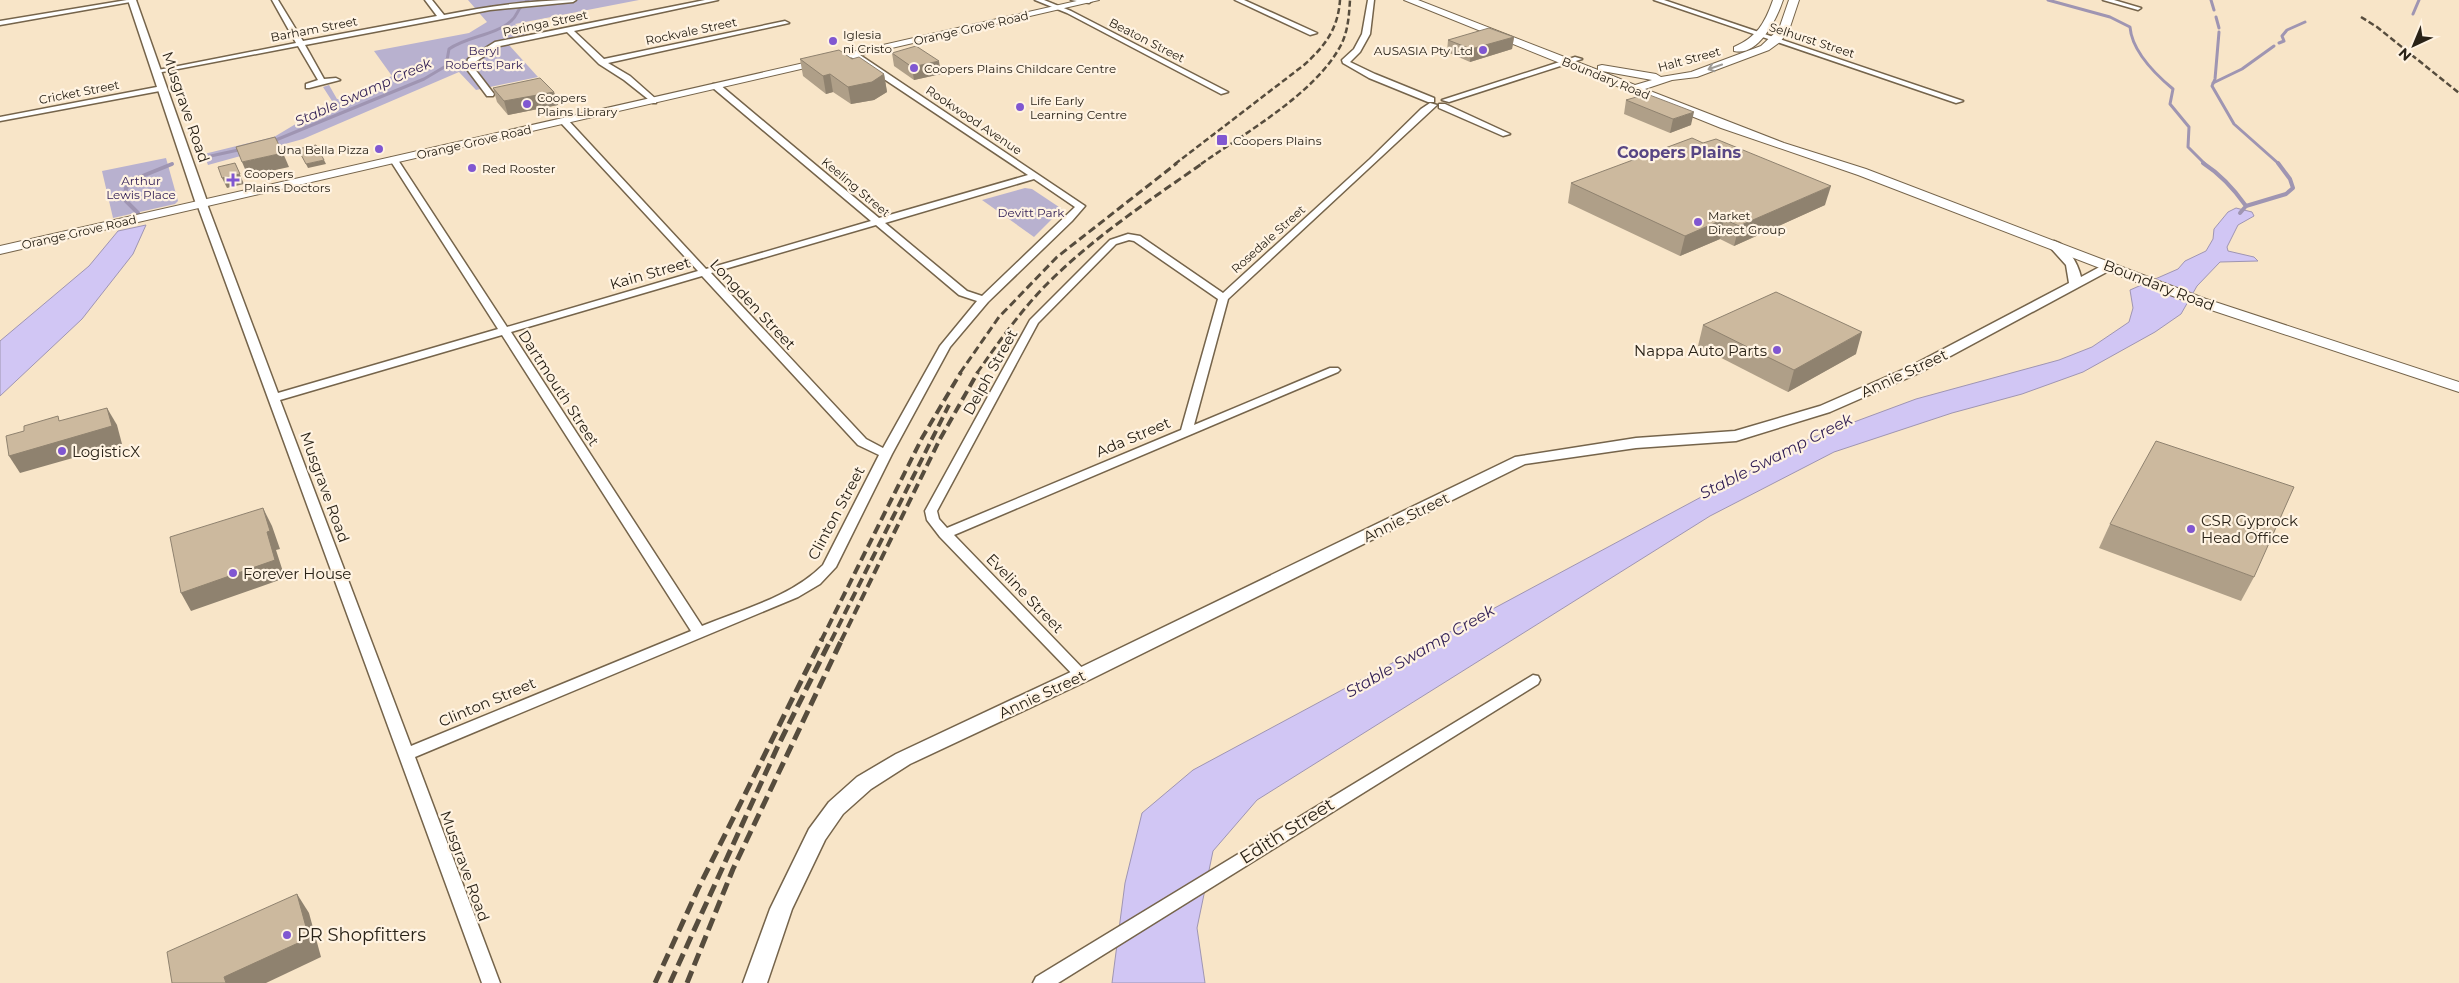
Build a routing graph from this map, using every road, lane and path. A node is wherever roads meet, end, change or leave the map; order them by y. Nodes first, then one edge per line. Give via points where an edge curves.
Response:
1 (274, 0) edge
2 (428, 0) edge
3 (573, 0) edge
4 (715, 0) edge
5 (1038, 0) edge
6 (1074, 0) edge
7 (1238, 0) edge
8 (1371, 0) edge
9 (1409, 0) edge
10 (1424, 0) edge
11 (1657, 0) edge
12 (1778, 0) edge
13 (1794, 0) edge
14 (2106, 0) edge
15 (133, 1) edge
16 (1092, 1) edge
17 (1057, 4) edge
18 (2138, 8) dead end
19 (442, 17) junction
20 (0, 23) edge
21 (786, 23) dead end
22 (568, 29) junction
23 (1313, 33) dead end
24 (1762, 35) junction
25 (1776, 40) junction
26 (300, 43) junction
27 (1357, 50) junction
28 (854, 55) junction
29 (1578, 59) junction
30 (602, 62) junction
31 (1566, 62) junction
32 (1602, 68) junction
33 (156, 70) junction
34 (1693, 75) junction
35 (1656, 77) junction
36 (1382, 79) junction
37 (336, 80) dead end
38 (322, 81) junction
39 (309, 86) dead end
40 (716, 86) junction
41 (1637, 86) junction
42 (162, 88) junction
43 (1224, 92) dead end
44 (1673, 92) junction
45 (490, 94) dead end
46 (653, 101) junction
47 (1959, 101) dead end
48 (1438, 103) junction
49 (0, 119) edge
50 (564, 121) junction
51 (1506, 134) dead end
52 (394, 160) junction
53 (1862, 172) junction
54 (1034, 176) junction
55 (202, 204) junction
56 (1080, 206) joint
57 (878, 222) junction
58 (2054, 245) junction
59 (0, 250) edge
60 (2110, 267) junction
61 (703, 273) junction
62 (2076, 284) junction
63 (1223, 298) junction
64 (984, 300) junction
65 (504, 331) junction
66 (1334, 370) dead end
67 (2459, 387) edge
68 (274, 398) junction
69 (1186, 432) junction
70 (886, 454) junction
71 (945, 534) junction
72 (699, 632) junction
73 (1082, 675) junction
74 (1533, 680) dead end
75 (406, 754) junction
76 (491, 983) edge
77 (755, 983) edge
78 (1042, 983) edge

1 - 26 street
2 - 19 street
3 - 19 street, Barham Street via 512,5
4 - 22 street, Peringa Street
5 - 17 street, Beaton Street
6 - 16 street
7 - 23 street
8 - 27 street via 1366,34
9 - 31 main road, Boundary Road
10 - 29 main road, Boundary Road
11 - 24 street, Selhurst Street
12 - 24 main road via 1770,24
13 - 25 main road via 1787,24
14 - 18 street
15 - 20 street
15 - 33 street, Musgrave Road
16 - 17 main road, Orange Grove Road
17 - 28 main road, Orange Grove Road
17 - 43 street, Beaton Street
19 - 26 street, Barham Street
21 - 30 street, Rockvale Street
22 - 30 street
22 - 45 street, Peringa Street via 498,44 472,61 470,68
24 - 25 street, Selhurst Street
24 - 35 main road, Halt Street via 1741,48
25 -> 34 main road, Halt Street via 1748,56
25 - 47 street, Selhurst Street
26 - 33 street, Barham Street
26 - 38 street
27 - 36 street via 1362,63
27 - 36 street via 1346,60 1348,65
28 - 40 main road, Orange Grove Road
28 - 54 street, Rookwood Avenue
29 - 31 street, Rosedale Street
29 - 32 main road, Boundary Road
30 - 46 street
31 - 41 main road, Boundary Road
31 - 48 street, Rosedale Street
32 - 35 main road
32 - 41 main road, Boundary Road
33 - 42 street, Musgrave Road
34 - 41 main road, Halt Street
34 - 44 main road via 1672,85
35 - 41 main road, Halt Street
36 - 48 street
37 - 38 street
38 - 39 street
40 - 46 main road, Orange Grove Road
40 - 57 street, Keeling Street
41 - 44 main road, Boundary Road
41 - 53 main road, Boundary Road via 1758,138
42 - 49 street, Cricket Street
42 - 55 street, Musgrave Road
44 - 53 main road, Boundary Road
46 - 50 main road, Orange Grove Road
48 - 51 street
48 - 63 street, Rosedale Street via 1424,111
50 - 52 main road, Orange Grove Road
50 - 61 street, Longden Street
52 - 55 main road, Orange Grove Road
52 - 65 street, Dartmouth Street
53 - 58 main road, Boundary Road
54 - 56 street, Rookwood Avenue
54 - 57 street, Kain Street
55 - 59 main road, Orange Grove Road
55 - 68 street, Musgrave Road
56 - 64 street, Clinton Street
57 - 61 street, Kain Street
57 - 64 street, Keeling Street via 963,292
58 - 60 main road, Boundary Road
58 - 62 street via 2072,264
60 - 62 street, Annie Street
60 - 67 main road, Boundary Road via 2201,302
61 - 65 street, Kain Street
61 - 70 street, Longden Street via 862,442
62 - 73 street, Annie Street via 1914,370 1825,408 1736,436 1636,443 1521,460
63 - 69 street
63 - 71 street, Delph Street via 1137,238 1113,242 1034,322 931,511 933,520
64 - 70 street, Clinton Street via 945,346
65 - 68 street, Kain Street
65 - 72 street, Dartmouth Street
66 - 69 street, Ada Street
68 - 75 street, Musgrave Road
69 - 71 street, Ada Street
70 - 72 street, Clinton Street via 829,567 822,574 793,594
71 - 73 street, Eveline Street
72 - 75 street, Clinton Street
73 - 77 street, Annie Street via 903,759 864,783 836,808 817,835 781,909
74 - 78 street, Edith Street
75 - 76 street, Musgrave Road

